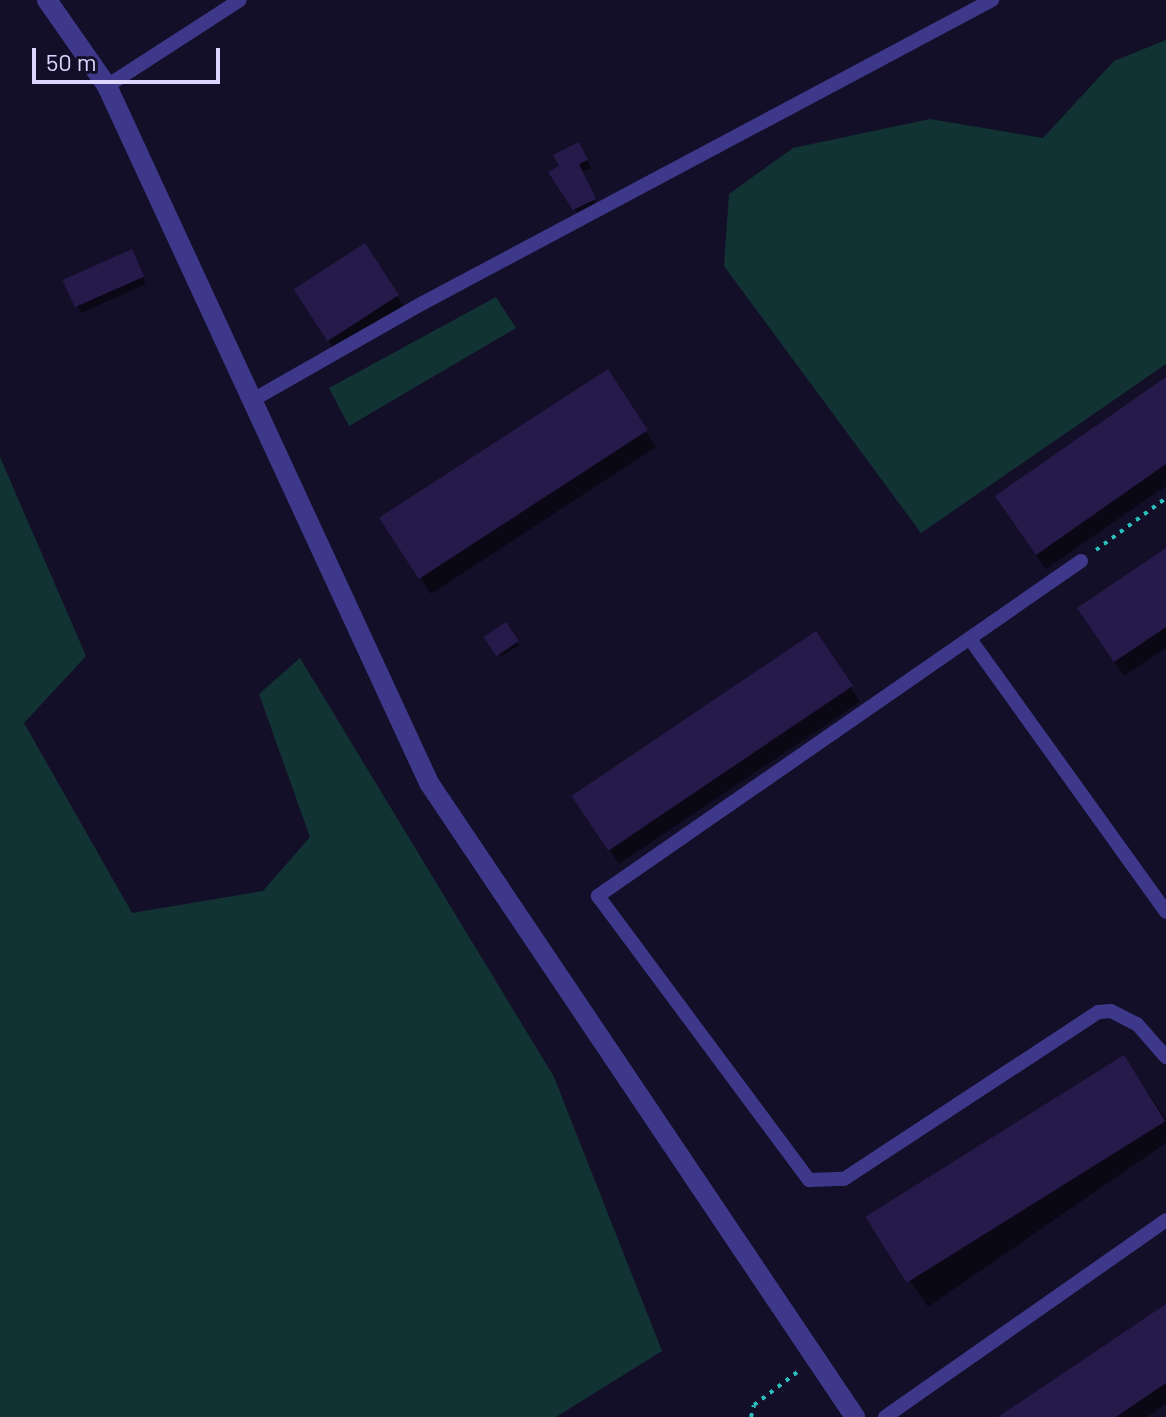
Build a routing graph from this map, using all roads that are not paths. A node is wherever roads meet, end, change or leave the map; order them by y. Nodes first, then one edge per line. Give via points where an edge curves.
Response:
1 (47, 0) edge
2 (240, 0) edge
3 (992, 0) edge
4 (107, 86) junction
5 (251, 401) junction
6 (1081, 561) road end
7 (970, 639) junction
8 (1166, 912) edge
9 (1166, 1057) edge
10 (1166, 1220) edge
11 (855, 1417) edge
12 (885, 1417) edge

1 - 4 street
2 - 4 lane
3 - 5 lane via 423,303
4 - 5 street
5 - 11 street via 337,591 454,827
6 - 7 lane
7 - 8 lane
7 - 9 lane via 598,896 809,1180 844,1179 1098,1012 1129,1019
10 - 12 lane

